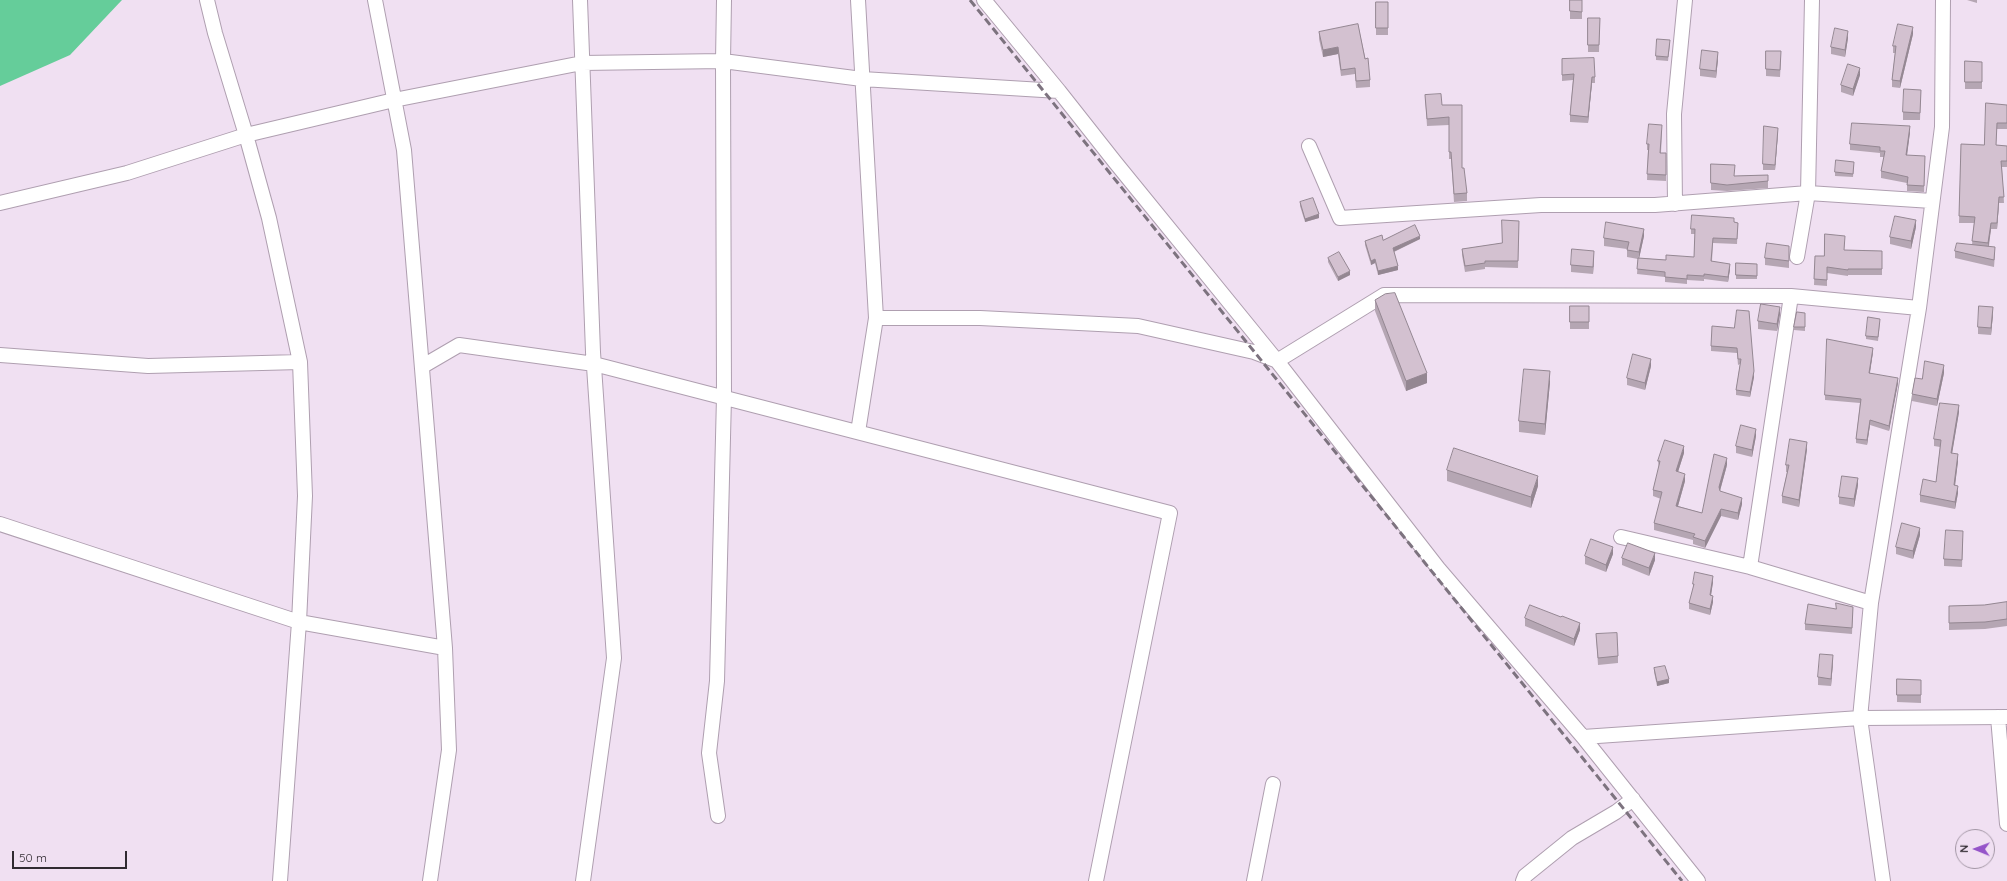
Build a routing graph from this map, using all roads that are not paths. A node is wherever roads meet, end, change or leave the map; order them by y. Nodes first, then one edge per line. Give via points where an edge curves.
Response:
1 (207, 0) edge
2 (375, 0) edge
3 (580, 0) edge
4 (724, 0) edge
5 (858, 0) edge
6 (984, 0) edge
7 (1686, 0) edge
8 (1812, 0) edge
9 (1944, 0) edge
10 (723, 61) junction
11 (582, 63) junction
12 (862, 79) junction
13 (1060, 91) junction
14 (394, 100) junction
15 (246, 134) junction
16 (1309, 146) dead end
17 (1808, 193) junction
18 (1932, 201) junction
19 (0, 203) edge
20 (1675, 204) junction
21 (1796, 257) dead end
22 (1791, 296) junction
23 (1919, 308) junction
24 (876, 318) junction
25 (0, 355) edge
26 (1277, 361) junction
27 (300, 362) junction
28 (594, 364) junction
29 (423, 366) junction
30 (724, 397) junction
31 (858, 432) junction
32 (0, 524) edge
33 (1621, 537) dead end
34 (1750, 567) junction
35 (1871, 603) junction
36 (299, 622) junction
37 (445, 648) junction
38 (2003, 717) edge
39 (1860, 718) junction
40 (1583, 737) junction
41 (1273, 784) dead end
42 (1633, 799) junction
43 (718, 816) dead end
44 (2007, 824) edge
45 (280, 881) edge
46 (430, 881) edge
47 (583, 881) edge
48 (1096, 881) edge
49 (1254, 881) edge
50 (1523, 881) edge
51 (1698, 881) edge
52 (1883, 881) edge

1 - 15 street
2 - 14 street
3 - 11 street
4 - 10 street
5 - 12 street
6 - 13 street
7 - 20 street via 1674,114
8 - 17 street
9 - 18 street via 1942,127
10 - 11 street
10 - 12 street
10 - 30 street
11 - 14 street
11 - 28 street
12 - 13 street
12 - 24 street
13 - 26 street
14 - 15 street
14 - 29 street via 404,150
15 - 19 street via 127,173
15 - 27 street via 269,218
16 - 20 street via 1340,218 1541,205
17 - 18 street
17 - 20 street
17 - 21 street
18 - 23 street
22 - 23 street
22 - 26 street via 1384,295
22 - 34 street
23 - 35 street
24 - 26 street via 980,318 1138,326 1254,352
24 - 31 street
25 - 27 street via 148,366
26 - 40 street via 1438,568
27 - 36 street via 305,496
28 - 29 street via 459,345
28 - 30 street
28 - 47 street via 614,658
29 - 37 street
30 - 31 street
30 - 43 street via 717,681 709,753
31 - 48 street via 1170,513
32 - 36 street
33 - 34 street
34 - 35 street
35 - 39 street
36 - 37 street
36 - 45 street
37 - 46 street via 449,750
38 - 39 street
38 - 44 street
39 - 40 street
39 - 52 street
40 - 42 street
41 - 49 street
42 - 50 street via 1572,838 1525,876
42 - 51 street

